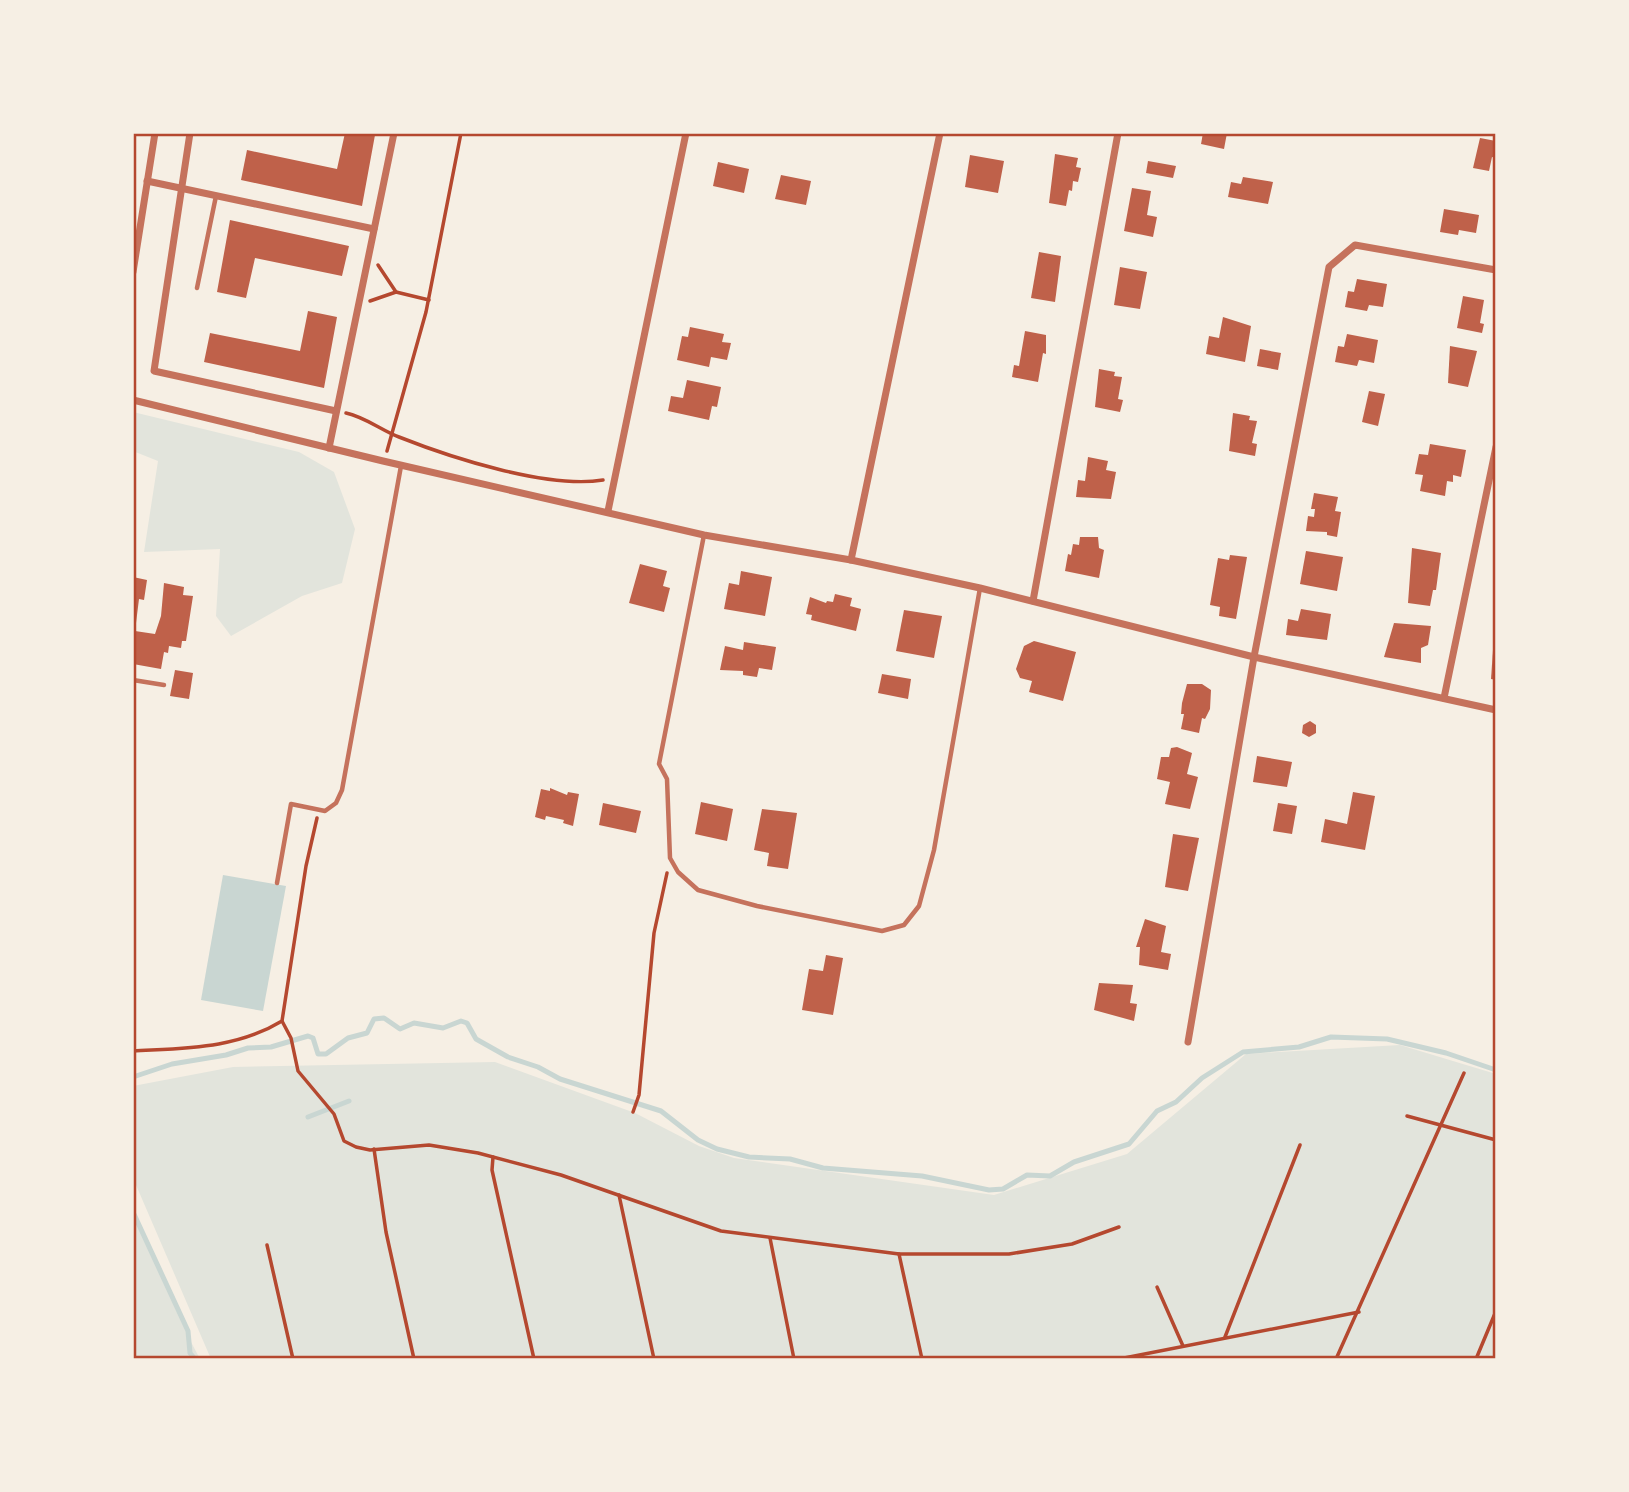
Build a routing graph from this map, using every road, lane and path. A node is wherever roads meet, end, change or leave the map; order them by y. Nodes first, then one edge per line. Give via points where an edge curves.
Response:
1 (155, 133) edge
2 (190, 133) edge
3 (394, 133) edge
4 (461, 133) edge
5 (687, 133) edge
6 (940, 133) edge
7 (1118, 133) edge
8 (146, 181) junction
9 (181, 188) junction
10 (216, 196) junction
11 (374, 229) junction
12 (368, 259) junction
13 (1496, 270) edge
14 (133, 272) edge
15 (197, 288) dead end
16 (396, 292) junction
17 (429, 300) junction
18 (358, 304) junction
19 (133, 400) edge
20 (336, 411) junction
21 (393, 435) junction
22 (1496, 447) edge
23 (329, 448) junction
24 (383, 461) junction
25 (401, 465) junction
26 (615, 478) junction
27 (608, 511) junction
28 (704, 535) junction
29 (851, 560) junction
30 (980, 588) junction
31 (1033, 601) junction
32 (1254, 657) junction
33 (133, 680) edge
34 (164, 685) dead end
35 (1444, 698) junction
36 (1496, 710) edge
37 (319, 809) junction
38 (670, 859) junction
39 (277, 883) dead end
40 (282, 1021) junction
41 (1188, 1042) dead end
42 (133, 1051) edge
43 (1464, 1073) dead end
44 (633, 1112) dead end
45 (1407, 1116) dead end
46 (1440, 1126) junction
47 (1496, 1140) edge
48 (1300, 1145) dead end
49 (372, 1150) junction
50 (493, 1157) junction
51 (620, 1195) junction
52 (1119, 1227) dead end
53 (770, 1238) junction
54 (267, 1245) dead end
55 (899, 1254) junction
56 (1157, 1287) dead end
57 (1496, 1311) edge
58 (1359, 1312) junction
59 (1225, 1338) junction
60 (1183, 1346) junction
61 (293, 1359) edge
62 (414, 1359) edge
63 (534, 1359) edge
64 (654, 1359) edge
65 (794, 1359) edge
66 (922, 1359) edge
67 (1119, 1359) edge
68 (1336, 1359) edge
69 (1476, 1359) edge

1 - 8 street
2 - 9 street
3 - 11 street
4 - 17 path
5 - 26 street
6 - 29 street
7 - 31 street
8 - 9 street
8 - 14 street
9 - 10 street
9 - 20 street via 154,371
10 - 11 street
10 - 15 lane
11 - 12 street
12 - 16 path
12 - 18 street
13 - 32 street via 1355,245 1329,267
16 - 17 path
16 - 18 path
17 - 21 path
18 - 20 street
19 - 23 street
20 - 21 path via 357,415
20 - 23 street
21 - 24 path
21 - 26 path via 493,467 583,483
22 - 35 street
23 - 24 street
24 - 25 street
25 - 27 street
25 - 37 lane via 342,789 336,803 325,811
26 - 27 street
27 - 28 street
28 - 29 street
28 - 38 lane via 659,764 667,779
29 - 30 street
30 - 31 street
30 - 38 lane via 934,850 919,906 904,925 882,931 698,890
31 - 32 street
32 - 35 street
32 - 41 street
33 - 34 lane
35 - 36 street
37 - 39 lane via 291,804
37 - 40 path
38 - 44 path via 654,933 639,1095
40 - 42 path via 221,1045
40 - 49 path via 294,1047 298,1071 334,1114 344,1141
43 - 46 path
45 - 46 path
46 - 47 path
46 - 58 path
48 - 59 path
49 - 50 path via 429,1145
49 - 62 path
50 - 51 path
50 - 63 path via 492,1170
51 - 53 path via 721,1231
51 - 64 path
52 - 55 path via 1072,1244 1009,1254
53 - 55 path
53 - 65 path
54 - 61 path
55 - 66 path
56 - 60 path
57 - 69 path
58 - 59 path
58 - 68 path
59 - 60 path
60 - 67 path

